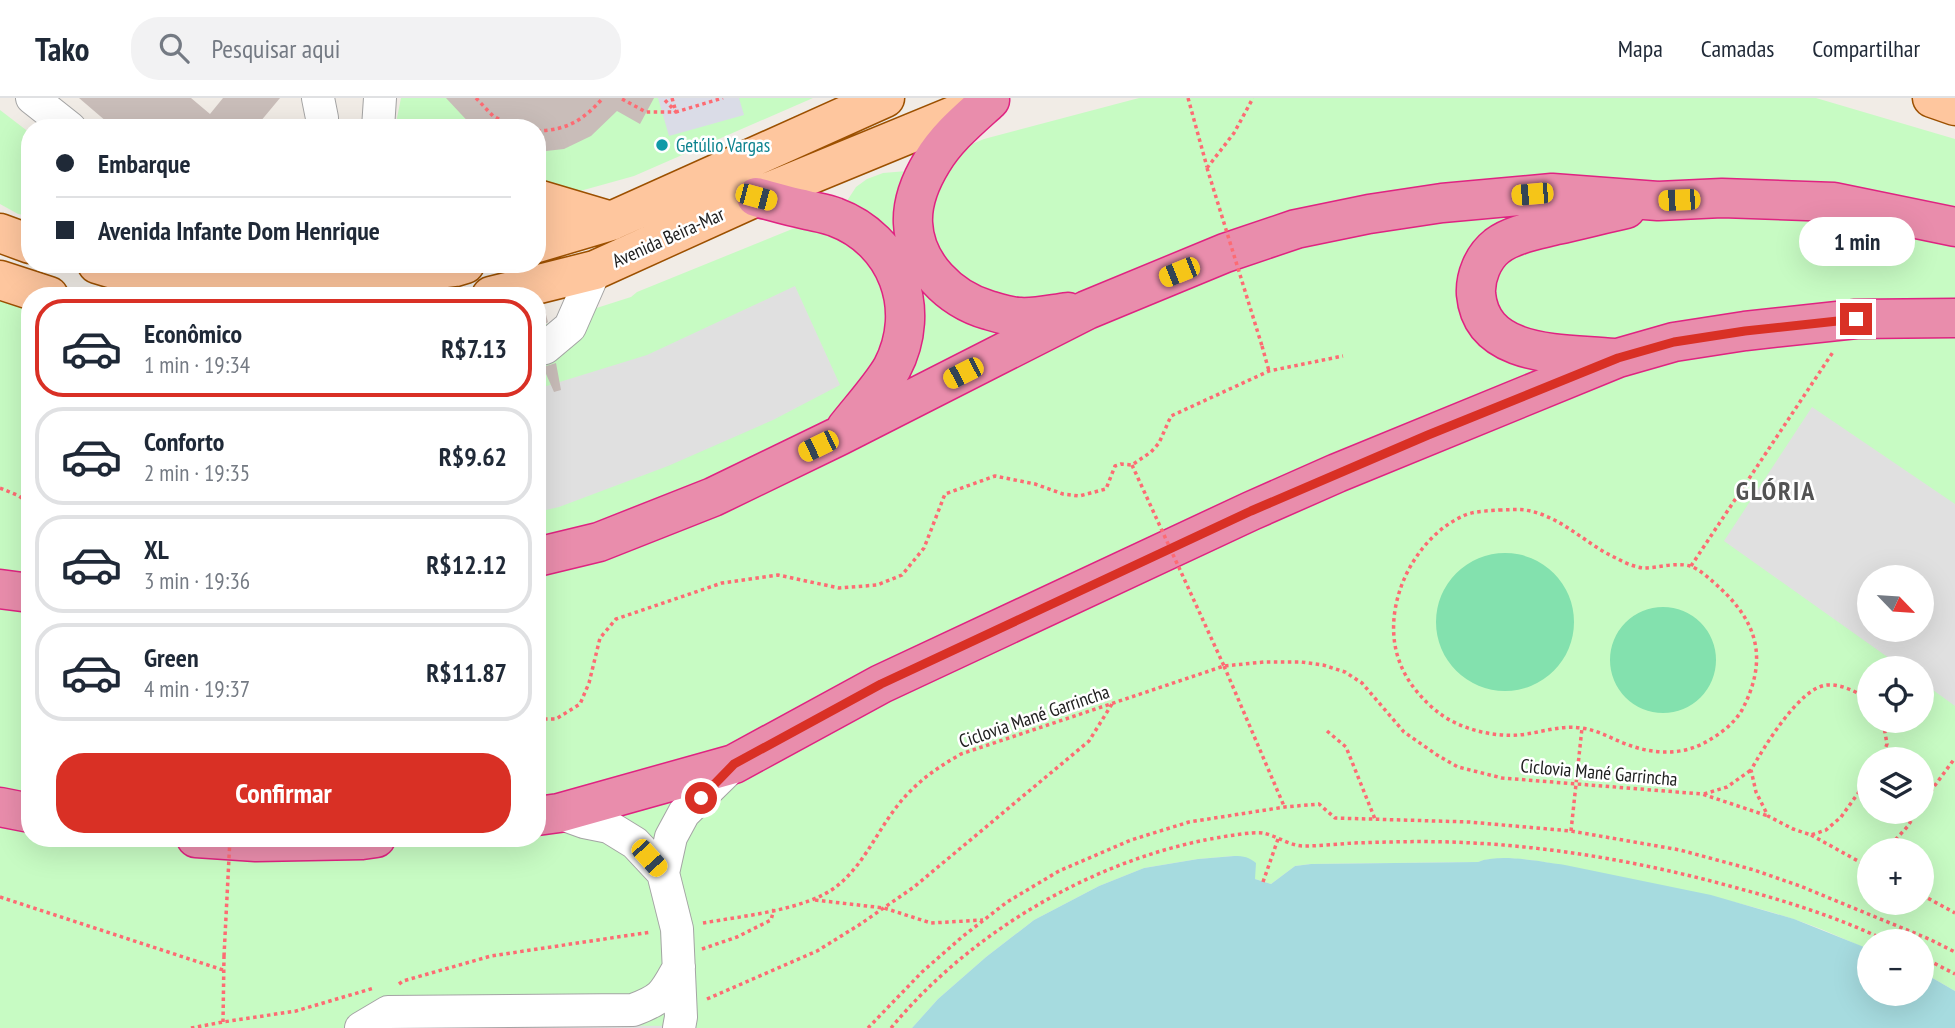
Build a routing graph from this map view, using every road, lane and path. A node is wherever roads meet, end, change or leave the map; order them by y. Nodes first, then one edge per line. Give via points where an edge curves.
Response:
1 (32, 98) edge
2 (318, 98) edge
3 (380, 98) edge
4 (476, 98) edge
5 (604, 98) edge
6 (663, 98) edge
7 (672, 98) edge
8 (723, 98) edge
9 (885, 98) edge
10 (1188, 98) edge
11 (1253, 98) edge
12 (1932, 98) edge
13 (622, 99) edge
14 (993, 99) edge
15 (1955, 106) edge
16 (676, 113) junction
17 (59, 119) edge
18 (322, 119) edge
19 (379, 119) edge
20 (499, 119) edge
21 (546, 130) edge
22 (1208, 168) junction
23 (756, 197) junction
24 (1658, 201) junction
25 (546, 202) edge
26 (611, 221) junction
27 (1955, 227) edge
28 (0, 233) edge
29 (546, 240) edge
30 (21, 241) edge
31 (595, 270) junction
32 (137, 273) edge
33 (407, 273) edge
34 (0, 280) edge
35 (21, 287) edge
36 (527, 287) edge
37 (1087, 310) junction
38 (1955, 318) edge
39 (1856, 319) junction
40 (546, 347) edge
41 (1343, 356) dead end
42 (1618, 358) junction
43 (1269, 371) junction
44 (839, 436) junction
45 (1132, 466) junction
46 (0, 488) edge
47 (21, 497) edge
48 (546, 555) edge
49 (1691, 566) junction
50 (0, 589) edge
51 (21, 592) edge
52 (1224, 666) junction
53 (1857, 694) edge
54 (1112, 704) junction
55 (546, 719) edge
56 (1582, 728) junction
57 (1327, 731) dead end
58 (1955, 758) edge
59 (734, 764) junction
60 (1751, 770) junction
61 (1577, 783) junction
62 (1934, 787) edge
63 (1702, 794) junction
64 (1857, 795) edge
65 (0, 807) edge
66 (1285, 807) junction
67 (21, 811) edge
68 (548, 814) edge
69 (1768, 816) junction
70 (1375, 819) junction
71 (1909, 824) edge
72 (1571, 831) junction
73 (1811, 835) junction
74 (1897, 838) edge
75 (1279, 839) junction
76 (229, 847) edge
77 (1857, 859) edge
78 (663, 873) junction
79 (1263, 882) dead end
80 (0, 897) edge
81 (813, 900) junction
82 (1934, 902) edge
83 (884, 908) junction
84 (774, 909) junction
85 (1955, 913) edge
86 (984, 920) junction
87 (1859, 929) edge
88 (684, 949) junction
89 (1955, 952) edge
90 (1934, 963) edge
91 (223, 970) junction
92 (1955, 974) edge
93 (392, 986) dead end
94 (379, 987) dead end
95 (699, 1003) dead end
96 (420, 1020) edge
97 (223, 1022) junction
98 (191, 1028) edge
99 (361, 1028) edge
100 (679, 1028) edge
101 (868, 1028) edge
102 (891, 1028) edge

1 - 17 street
2 - 18 street
3 - 19 street
4 - 20 path
5 - 21 path via 587,115 565,127
6 - 16 path
7 - 16 path
8 - 16 path
9 - 26 main road, Avenida Beira-Mar
10 - 22 path
11 - 22 path
12 - 15 main road
13 - 16 path via 646,112
14 - 23 main road, Avenida Beira-Mar
14 - 37 highway via 949,137 931,163 915,199 916,242 940,281 975,306 1019,317
22 - 43 path, bridge
23 - 31 main road, Avenida Beira-Mar
23 - 44 highway via 834,216 854,226 892,263 902,288 903,339 891,368
24 - 27 highway via 1834,202
24 - 37 highway via 1552,193 1356,217 1296,229 1225,253
24 - 42 highway via 1507,241 1486,258 1475,285 1483,320 1510,343 1538,351
25 - 26 main road
26 - 29 main road, Avenida Beira-Mar
28 - 30 main road
31 - 36 main road, Avenida Beira-Mar
31 - 40 street via 570,327
32 - 33 main road via 320,284
34 - 35 main road
37 - 44 highway
38 - 39 highway
39 - 42 highway via 1674,342
39 - 49 path
41 - 43 path
42 - 59 highway via 1251,511 881,684
43 - 45 path via 1171,416 1159,443
44 - 48 highway via 713,497 599,542
45 - 52 path, bridge
45 - 55 path via 1115,466 1106,489 1079,496 995,475 945,494 924,548 902,575 877,585 839,588 778,575 722,583 616,619 600,638 580,704 556,719
46 - 47 path
49 - 56 path via 1736,603 1755,640 1752,691 1738,717 1701,746 1657,753
49 - 56 path via 1642,568 1599,550 1550,517 1525,510 1464,515 1419,550 1404,577 1394,631 1400,663 1415,690 1439,713 1466,728 1518,735 1558,727
50 - 51 highway
52 - 54 path, Ciclovia Mané Garrincha
52 - 61 path, Ciclovia Mané Garrincha via 1301,662 1345,672 1362,683 1404,732 1458,767 1502,778
52 - 66 path
53 - 60 path via 1839,686 1814,689 1800,700
54 - 81 path, Ciclovia Mané Garrincha via 961,754 930,773 892,812 851,873
54 - 83 path via 1089,741
56 - 61 path
57 - 70 path via 1346,747
58 - 62 path
59 - 68 highway
59 - 78 street via 684,813 671,837
60 - 63 path via 1727,787
60 - 69 path
61 - 63 path, Ciclovia Mané Garrincha
61 - 72 path
63 - 69 path, Ciclovia Mané Garrincha
64 - 73 path via 1842,817
65 - 67 highway
66 - 70 path via 1319,804 1335,818
66 - 86 path via 1189,822 1131,840 1059,872
68 - 78 street via 618,832
69 - 73 path, Ciclovia Mané Garrincha
70 - 72 path
71 - 74 path
72 - 89 path via 1680,850 1754,870
73 - 77 path
75 - 79 path
75 - 87 path via 1301,846 1448,842 1577,853 1778,899
75 - 102 path via 1262,833 1205,840 1113,867 1045,901 982,941
76 - 91 path, bridge
78 - 88 street
80 - 91 path
81 - 83 path
81 - 84 path, Ciclovia Mané Garrincha
82 - 85 path
83 - 86 path via 931,923
83 - 95 path via 817,951
84 - 88 path, Ciclovia Mané Garrincha
84 - 88 path via 771,920 737,937
86 - 101 path via 922,972
88 - 93 path, Ciclovia Mané Garrincha via 491,956
88 - 96 street via 667,989 654,1002 633,1010
88 - 100 street
90 - 92 path
91 - 97 path
94 - 97 path via 296,1011
96 - 99 street via 388,1012
97 - 98 path

